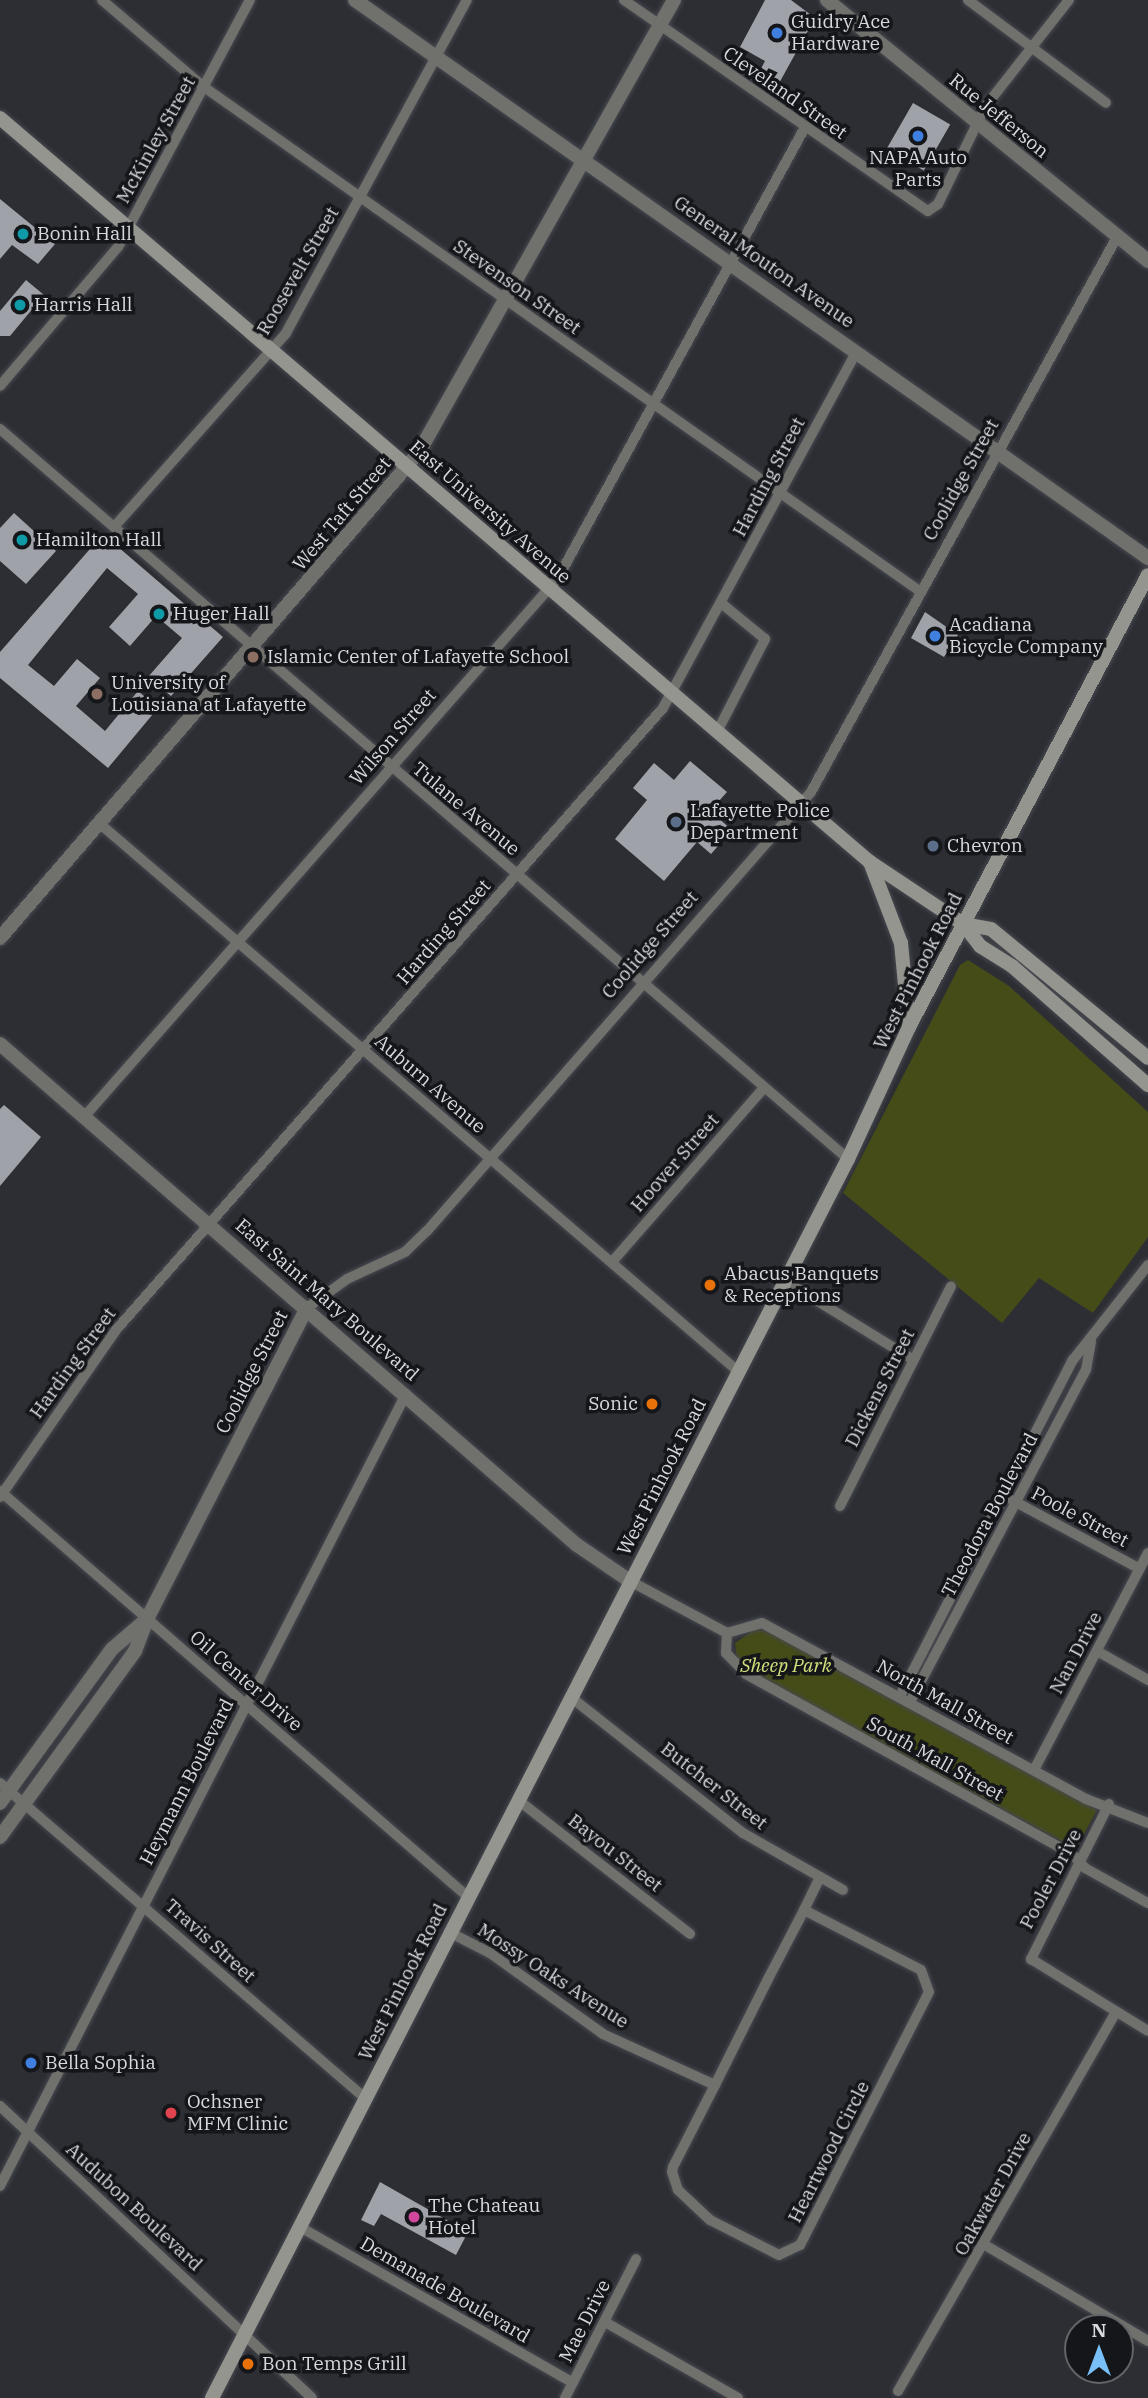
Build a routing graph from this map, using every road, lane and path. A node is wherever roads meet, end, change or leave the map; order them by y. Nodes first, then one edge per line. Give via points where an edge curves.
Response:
1 (102, 0) edge
2 (250, 0) edge
3 (355, 0) edge
4 (467, 0) edge
5 (624, 0) edge
6 (674, 0) edge
7 (827, 0) edge
8 (968, 0) edge
9 (1069, 0) edge
10 (660, 26) junction
11 (1030, 51) junction
12 (435, 56) junction
13 (204, 88) junction
14 (1106, 103) dead end
15 (0, 118) edge
16 (979, 125) junction
17 (804, 129) junction
18 (584, 160) junction
19 (360, 198) junction
20 (128, 228) junction
21 (1117, 237) junction
22 (1148, 261) edge
23 (732, 262) junction
24 (507, 301) junction
25 (271, 350) junction
26 (857, 351) junction
27 (0, 386) edge
28 (653, 404) junction
29 (0, 429) edge
30 (1000, 451) junction
31 (408, 467) junction
32 (781, 493) junction
33 (114, 527) junction
34 (1148, 558) edge
35 (1148, 575) edge
36 (548, 588) junction
37 (921, 592) junction
38 (721, 603) junction
39 (252, 648) junction
40 (672, 694) junction
41 (717, 732) junction
42 (390, 768) junction
43 (801, 803) junction
44 (99, 823) junction
45 (870, 862) junction
46 (517, 875) junction
47 (963, 924) junction
48 (0, 938) edge
49 (238, 943) junction
50 (644, 982) junction
51 (909, 1027) junction
52 (0, 1044) edge
53 (363, 1050) junction
54 (1148, 1058) edge
55 (1148, 1085) edge
56 (764, 1088) junction
57 (85, 1117) junction
58 (489, 1159) junction
59 (848, 1159) junction
60 (210, 1225) junction
61 (612, 1262) junction
62 (1148, 1265) edge
63 (785, 1280) junction
64 (951, 1286) dead end
65 (307, 1308) junction
66 (1091, 1341) junction
67 (914, 1360) junction
68 (738, 1371) junction
69 (406, 1394) junction
70 (1, 1494) edge
71 (1004, 1495) junction
72 (1017, 1503) junction
73 (840, 1506) dead end
74 (1148, 1553) edge
75 (1140, 1569) junction
76 (630, 1581) junction
77 (147, 1619) junction
78 (727, 1633) junction
79 (1097, 1651) junction
80 (1148, 1680) edge
81 (572, 1698) junction
82 (905, 1699) junction
83 (247, 1704) junction
84 (1034, 1770) junction
85 (3, 1792) edge
86 (518, 1800) junction
87 (24, 1804) junction
88 (1109, 1804) junction
89 (1148, 1823) edge
90 (0, 1837) edge
91 (1080, 1863) junction
92 (820, 1877) junction
93 (843, 1890) dead end
94 (468, 1897) junction
95 (1148, 1903) edge
96 (144, 1905) junction
97 (804, 1910) junction
98 (449, 1932) junction
99 (690, 1934) dead end
100 (1116, 2012) junction
101 (1148, 2031) edge
102 (715, 2085) junction
103 (365, 2098) junction
104 (0, 2106) edge
105 (27, 2132) junction
106 (0, 2186) edge
107 (300, 2227) junction
108 (985, 2245) junction
109 (636, 2259) dead end
110 (605, 2322) junction
111 (243, 2335) junction
112 (1148, 2341) edge
113 (573, 2384) junction
114 (898, 2391) dead end
115 (212, 2398) edge
116 (312, 2398) edge
117 (565, 2398) edge
118 (738, 2398) edge

1 - 13 street, Stevenson Street
2 - 13 street, McKinley Street
3 - 12 street, General Mouton Avenue
4 - 12 street, Roosevelt Street
5 - 10 street, Cleveland Street
6 - 10 street, West Taft Street
7 - 16 street, Rue Jefferson
8 - 11 street
9 - 11 street
10 - 17 street, Cleveland Street
10 - 18 street, West Taft Street
11 - 14 street
11 - 16 street via 985,107
12 - 18 street, General Mouton Avenue
12 - 19 street, Roosevelt Street
13 - 19 street, Stevenson Street
13 - 20 street, McKinley Street
15 - 20 main road, East University Avenue
16 - 17 street, Cleveland Street via 938,204 928,211
16 - 21 street, Rue Jefferson
17 - 23 street, Wilson Street
18 - 23 street, General Mouton Avenue
18 - 24 street, West Taft Street
19 - 24 street, Stevenson Street
19 - 25 street, Roosevelt Street
20 - 25 main road, East University Avenue
20 - 27 street, McKinley Street via 118,247
21 - 22 street, Rue Jefferson
21 - 30 street, Coolidge Street
23 - 26 street, General Mouton Avenue
23 - 28 street, Wilson Street
24 - 28 street, Stevenson Street
24 - 31 street, West Taft Street
25 - 31 main road, East University Avenue
25 - 33 street, Roosevelt Street
26 - 30 street, General Mouton Avenue
26 - 32 street, Harding Street
28 - 32 street, Stevenson Street
28 - 36 street, Wilson Street
29 - 33 street, Tulane Avenue
30 - 34 street, General Mouton Avenue
30 - 37 street, Coolidge Street
31 - 36 main road, East University Avenue
31 - 39 street, West Taft Street
32 - 37 street, Stevenson Street
32 - 38 street, Harding Street
33 - 39 street, Tulane Avenue
35 - 47 main road, West Pinhook Road
36 - 40 main road, East University Avenue
36 - 42 street, Wilson Street
37 - 43 street, Coolidge Street
38 - 40 street, Harding Street
38 - 41 street via 765,639
39 - 42 street, Tulane Avenue
39 - 44 street, West Taft Street
40 - 41 main road, East University Avenue
40 - 46 street, Harding Street
41 - 43 main road, East University Avenue
42 - 46 street, Tulane Avenue
42 - 49 street, Wilson Street
43 - 45 main road, East University Avenue
43 - 50 street, Coolidge Street
44 - 48 street, West Taft Street
44 - 49 street, Auburn Avenue
45 - 47 main road, East University Avenue
45 - 51 main road via 903,953
46 - 50 street, Tulane Avenue
46 - 53 street, Harding Street
47 - 51 main road, West Pinhook Road
47 - 54 main road, East University Avenue via 991,929
47 - 55 main road, East University Avenue via 980,946 1022,974
49 - 53 street, Auburn Avenue
49 - 57 street, Wilson Street
50 - 56 street, Tulane Avenue
50 - 58 street, Coolidge Street
51 - 59 main road, West Pinhook Road
52 - 57 street, East Saint Mary Boulevard
53 - 58 street, Auburn Avenue
53 - 60 street, Harding Street
56 - 59 street, Tulane Avenue
56 - 61 street, Hoover Street
57 - 60 street, East Saint Mary Boulevard
58 - 61 street, Auburn Avenue
58 - 65 street, Coolidge Street via 405,1252 347,1279
59 - 63 main road, West Pinhook Road
60 - 65 street, East Saint Mary Boulevard
60 - 70 street, Harding Street via 108,1340
61 - 68 street, Auburn Avenue
62 - 66 street, Theodora Boulevard
63 - 67 street
63 - 68 main road, West Pinhook Road
64 - 67 street, Dickens Street
65 - 69 street, East Saint Mary Boulevard
65 - 77 street, Coolidge Street
66 - 71 street, Theodora Boulevard via 1073,1360
66 - 72 street, Theodora Boulevard via 1086,1370
67 - 73 street, Dickens Street
68 - 76 main road, West Pinhook Road
69 - 76 street, East Saint Mary Boulevard via 577,1545
69 - 83 street, Heymann Boulevard
70 - 77 street, Oil Center Drive
71 - 72 street, Poole Street
71 - 82 street, Theodora Boulevard
72 - 75 street, Poole Street
72 - 82 street, Theodora Boulevard
74 - 75 street, Nan Drive
75 - 79 street, Nan Drive
76 - 78 street
76 - 81 main road, West Pinhook Road
77 - 83 street, Oil Center Drive
77 - 85 street, Coolidge Street via 112,1649
77 - 87 street, Coolidge Street via 129,1662
78 - 82 street, North Mall Street via 762,1623
78 - 91 street, South Mall Street via 726,1653 746,1674
79 - 80 street
79 - 84 street, Nan Drive
81 - 86 main road, West Pinhook Road
81 - 92 street, Butcher Street via 743,1833
82 - 84 street, North Mall Street
83 - 94 street, Oil Center Drive
83 - 96 street, Heymann Boulevard
84 - 88 street, North Mall Street via 1086,1799
85 - 87 street, Travis Street
86 - 94 main road, West Pinhook Road
86 - 99 street, Bayou Street
87 - 90 street, Coolidge Street
87 - 96 street, Travis Street
88 - 89 street, North Mall Street
88 - 91 street, Pooler Drive
91 - 95 street, South Mall Street
91 - 100 street, Pooler Drive via 1031,1959
92 - 93 street, Butcher Street
92 - 97 street, Heartwood Circle
94 - 98 main road, West Pinhook Road
96 - 103 street, Travis Street
96 - 105 street, Heymann Boulevard
97 - 102 street, Heartwood Circle
97 - 102 street, Heartwood Circle via 915,1966 925,1976 929,1992 800,2245 787,2255 769,2253 710,2220 674,2183 673,2168
98 - 102 street, Mossy Oaks Avenue via 490,1953 603,2034
98 - 103 main road, West Pinhook Road
100 - 101 street, Pooler Drive
100 - 108 street, Oakwater Drive
103 - 107 main road, West Pinhook Road
104 - 105 street, Audubon Boulevard
105 - 106 street, Heymann Boulevard
105 - 111 street, Audubon Boulevard
107 - 111 main road, West Pinhook Road
107 - 113 street, Demanade Boulevard
108 - 112 street
108 - 114 street, Oakwater Drive
109 - 110 street, Mae Drive
110 - 113 street, Mae Drive
110 - 118 street
111 - 115 main road, West Pinhook Road
111 - 116 street, Audubon Boulevard
113 - 117 street, Mae Drive

